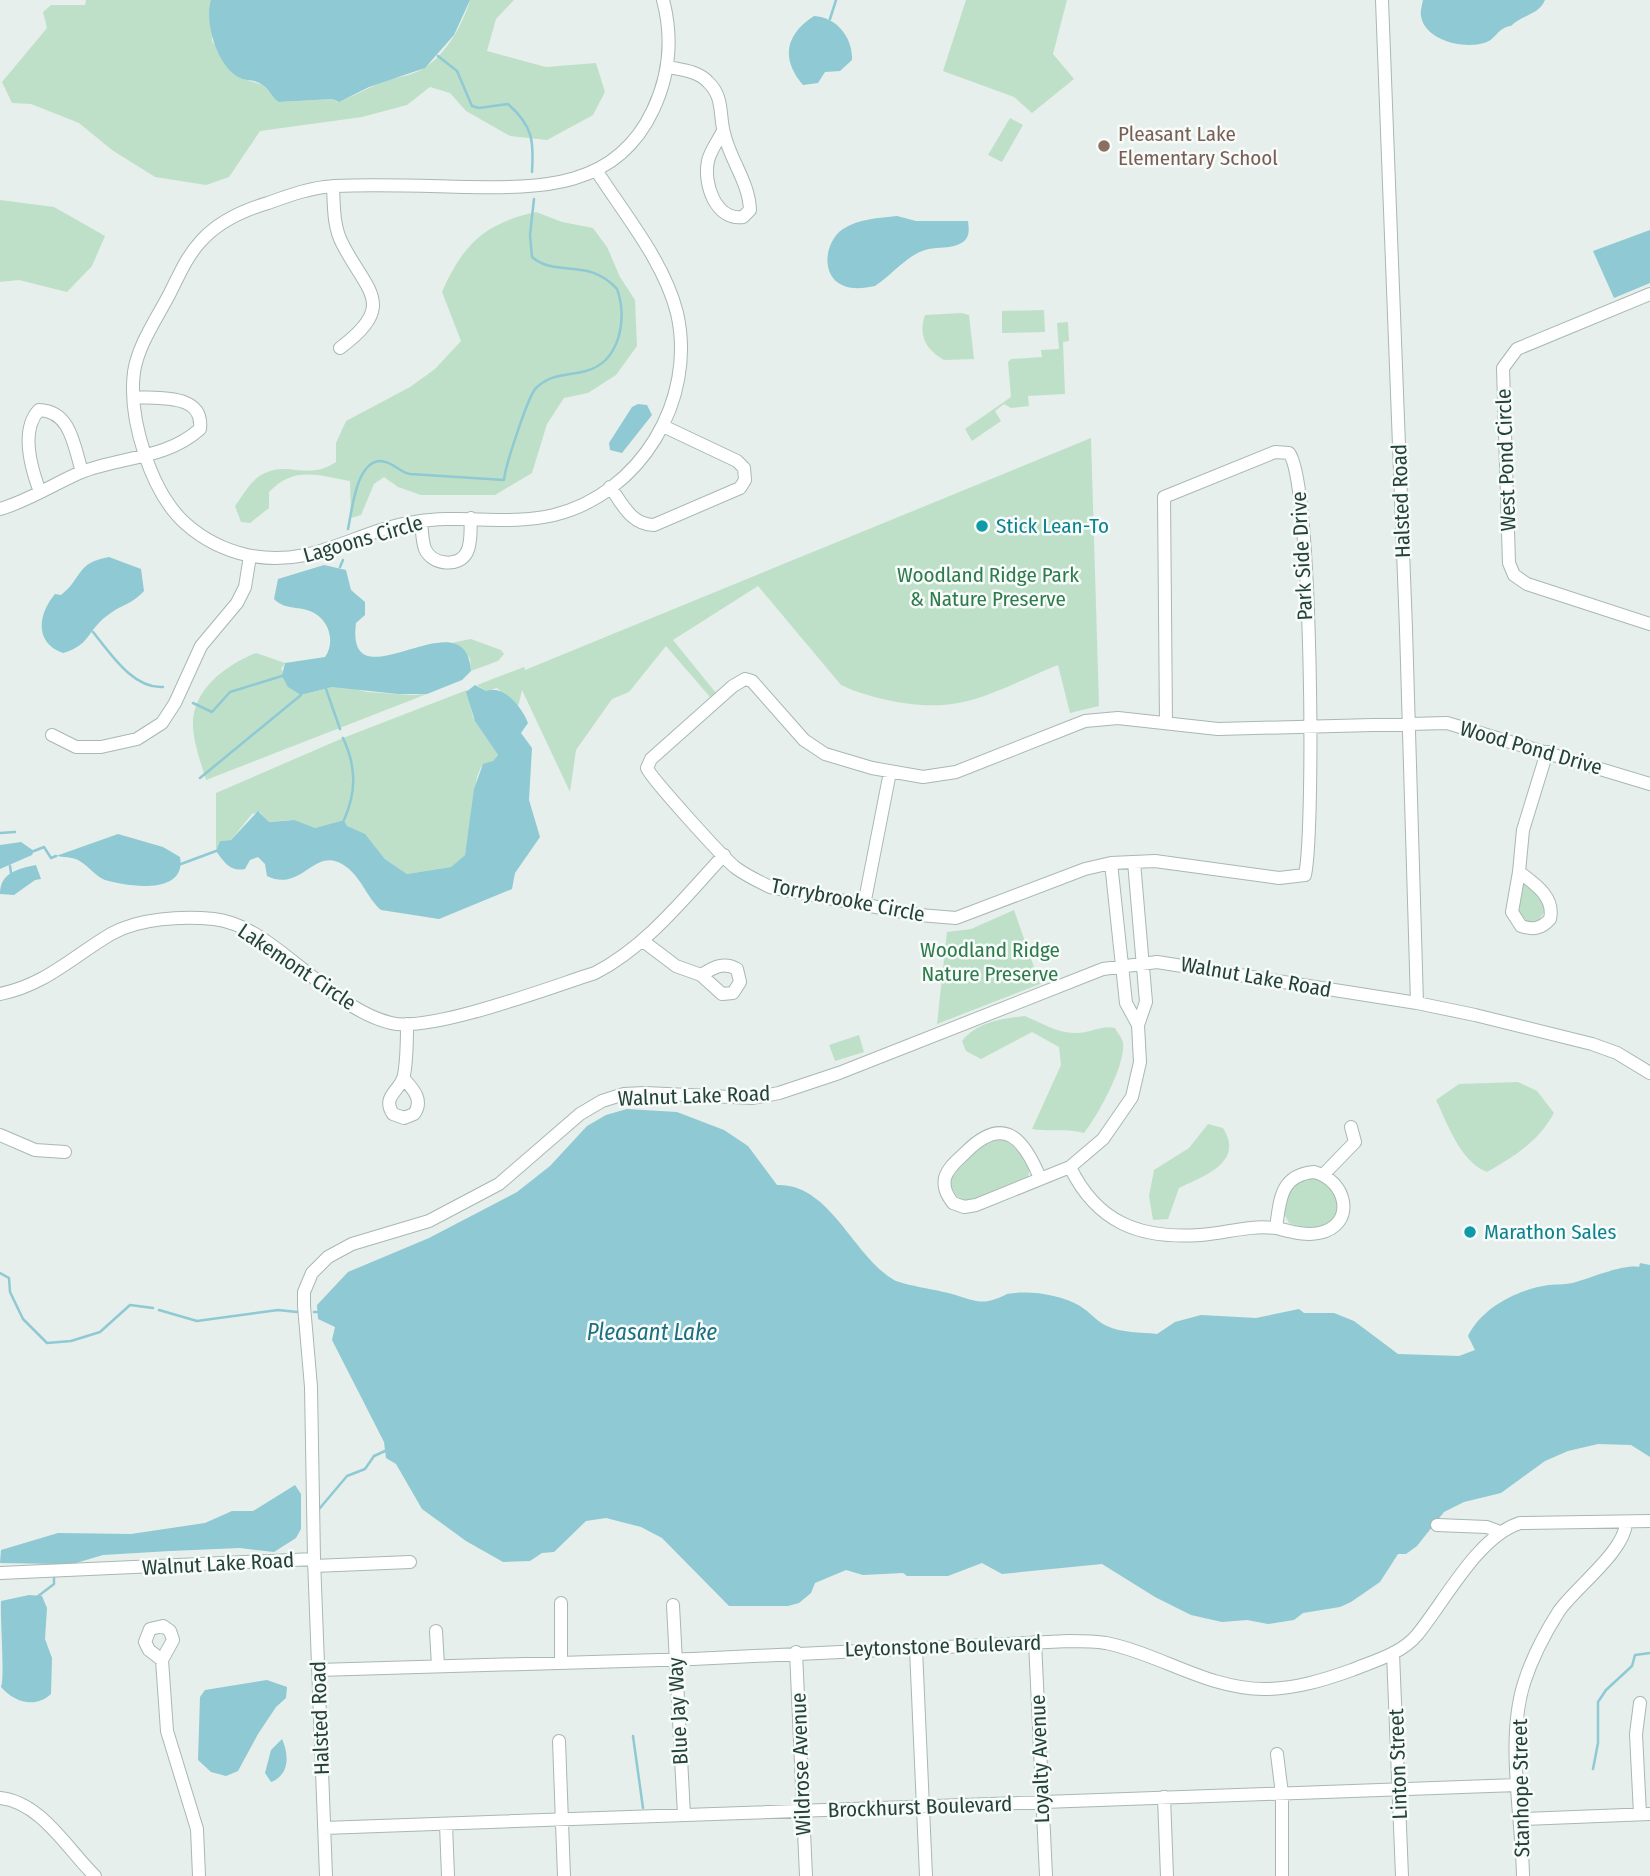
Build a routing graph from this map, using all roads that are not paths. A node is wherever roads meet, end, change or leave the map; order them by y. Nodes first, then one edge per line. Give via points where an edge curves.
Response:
1 (663, 0) edge
2 (1382, 0) edge
3 (668, 67) junction
4 (723, 131) junction
5 (596, 170) junction
6 (333, 186) junction
7 (1650, 294) edge
8 (340, 348) dead end
9 (134, 397) junction
10 (663, 426) junction
11 (146, 457) junction
12 (82, 472) junction
13 (610, 487) junction
14 (40, 492) junction
15 (0, 509) edge
16 (471, 518) junction
17 (421, 521) junction
18 (250, 555) junction
19 (1650, 624) edge
20 (1166, 723) junction
21 (1409, 723) junction
22 (1310, 727) junction
23 (52, 735) dead end
24 (1547, 752) junction
25 (890, 772) junction
26 (1650, 784) edge
27 (724, 855) junction
28 (1135, 862) junction
29 (1111, 863) junction
30 (1519, 872) dead end
31 (864, 905) junction
32 (643, 940) junction
33 (1143, 962) junction
34 (1122, 965) junction
35 (701, 975) dead end
36 (0, 994) edge
37 (1417, 1003) junction
38 (407, 1024) junction
39 (1138, 1025) junction
40 (1650, 1073) edge
41 (404, 1079) dead end
42 (1351, 1127) dead end
43 (0, 1135) edge
44 (65, 1152) dead end
45 (1070, 1167) junction
46 (1324, 1174) junction
47 (1040, 1178) junction
48 (1276, 1228) junction
49 (1650, 1521) edge
50 (1626, 1522) junction
51 (1437, 1525) dead end
52 (1500, 1532) junction
53 (314, 1562) junction
54 (410, 1562) dead end
55 (0, 1573) edge
56 (561, 1603) dead end
57 (673, 1605) dead end
58 (436, 1631) dead end
59 (1035, 1642) junction
60 (916, 1648) junction
61 (796, 1652) junction
62 (1393, 1653) junction
63 (675, 1659) junction
64 (162, 1660) dead end
65 (561, 1662) junction
66 (438, 1666) junction
67 (318, 1670) junction
68 (1640, 1703) dead end
69 (559, 1741) dead end
70 (1277, 1754) dead end
71 (1517, 1785) junction
72 (1399, 1789) junction
73 (1282, 1794) junction
74 (1164, 1797) junction
75 (0, 1798) edge
76 (1042, 1802) junction
77 (924, 1807) junction
78 (804, 1812) junction
79 (1645, 1814) edge
80 (684, 1815) junction
81 (1522, 1819) junction
82 (563, 1820) junction
83 (446, 1824) junction
84 (324, 1828) junction
85 (95, 1876) edge
86 (200, 1876) edge
87 (326, 1876) edge
88 (448, 1876) edge
89 (564, 1876) edge
90 (806, 1876) edge
91 (926, 1876) edge
92 (1046, 1876) edge
93 (1167, 1876) edge
94 (1282, 1876) edge
95 (1402, 1876) edge
96 (1523, 1876) edge

1 - 3 street, Lagoons Circle
2 - 21 street, Halsted Road
3 - 4 street via 699,75 713,87 721,106
3 - 5 street, Lagoons Circle via 645,126 623,152
4 - 4 street via 748,191 750,210 743,217 728,217 708,183 708,160
5 - 6 street, Lagoons Circle via 545,187
5 - 10 street, Lagoons Circle via 654,259 677,314 677,388
6 - 8 street via 336,226 342,244 370,286 372,313 364,330
6 - 9 street, Lagoons Circle via 236,215 201,240 137,357
7 - 19 street, West Pond Circle via 1517,349 1503,368 1509,563 1514,575 1527,584
9 - 11 street, Lagoons Circle
9 - 11 street via 188,402 201,419 201,429 188,440
10 - 13 street, Lagoons Circle via 635,466
10 - 13 street via 737,461 744,468 740,488 654,525 643,525
11 - 12 street
11 - 18 street, Lagoons Circle via 163,497 182,522 232,552
12 - 14 street
12 - 14 street via 64,419 53,411 39,410 31,419 29,433
13 - 16 street, Lagoons Circle via 576,508 555,514 509,520
14 - 15 street
16 - 17 street, Lagoons Circle
16 - 17 street via 467,554 443,563 431,558 425,548
17 - 18 street, Lagoons Circle via 317,554 291,559
18 - 23 street via 245,587 237,603 201,646 162,723 136,739 101,747 76,747
20 - 22 street, Torrybrooke Circle via 1218,729
20 - 22 street, Park Side Drive via 1164,497 1283,451 1292,457 1303,512
20 - 25 street, Torrybrooke Circle via 1093,719 937,778
21 - 22 street, Torrybrooke Circle
21 - 24 street, Wood Pond Drive via 1464,726
21 - 37 street, Halsted Road
22 - 28 street, Torrybrooke Circle via 1304,875 1279,878
24 - 26 street, Wood Pond Drive
24 - 30 street via 1523,830
25 - 27 street, Torrybrooke Circle via 825,754 804,740 752,681 745,679 647,768 659,787
25 - 31 street
27 - 31 street, Torrybrooke Circle via 770,887
27 - 32 street, Lakemont Circle
28 - 29 street, Torrybrooke Circle
28 - 33 street
29 - 31 street, Torrybrooke Circle via 956,918
29 - 34 street
32 - 35 street via 676,967
32 - 38 street, Lakemont Circle via 631,953 595,973 456,1016
33 - 34 street, Walnut Lake Road
33 - 37 street, Walnut Lake Road
33 - 39 street via 1146,1002
34 - 39 street via 1127,1011
34 - 53 street, Walnut Lake Road via 1082,976 779,1093 753,1098 645,1093 602,1101 580,1114 499,1184 429,1221 352,1244 328,1257 312,1273 304,1292
36 - 38 street, Lakemont Circle via 24,989 52,975 111,933 137,923 214,919 254,934 374,1018
37 - 40 street, Walnut Lake Road via 1592,1044
38 - 41 street
39 - 45 street via 1140,1062 1132,1097 1103,1139
42 - 46 street via 1355,1142
43 - 44 street via 35,1150
45 - 47 street
45 - 48 street via 1078,1184 1106,1215 1145,1233 1201,1235 1243,1226
46 - 48 street via 1303,1173 1286,1184
46 - 48 street via 1343,1198 1340,1219 1333,1228 1312,1234
47 - 47 street via 964,1207 953,1203 945,1185 948,1171 974,1144 998,1133 1016,1138 1028,1149
49 - 50 street
50 - 52 street via 1520,1523
50 - 71 street, Stanhope Street via 1611,1553 1559,1611 1530,1668 1520,1699
51 - 52 street via 1487,1527
52 - 62 street, Leytonstone Boulevard via 1412,1640
53 - 54 street
53 - 55 street, Walnut Lake Road
53 - 67 street, Halsted Road
56 - 65 street
57 - 63 street, Blue Jay Way
58 - 66 street
59 - 60 street, Leytonstone Boulevard
59 - 62 street, Leytonstone Boulevard via 1106,1643 1214,1681 1262,1689 1292,1688 1334,1677
59 - 76 street, Loyalty Avenue
60 - 61 street, Leytonstone Boulevard
60 - 77 street
61 - 63 street, Leytonstone Boulevard
61 - 78 street, Wildrose Avenue
62 - 72 street, Linton Street
63 - 65 street, Leytonstone Boulevard
63 - 80 street, Blue Jay Way
64 - 86 street via 167,1731 197,1829
65 - 66 street, Leytonstone Boulevard
66 - 67 street, Leytonstone Boulevard
67 - 84 street, Halsted Road
68 - 79 street via 1636,1734
69 - 82 street
70 - 73 street
71 - 72 street, Brockhurst Boulevard
71 - 81 street, Stanhope Street
72 - 73 street, Brockhurst Boulevard
72 - 95 street, Linton Street
73 - 74 street, Brockhurst Boulevard
73 - 94 street
74 - 76 street, Brockhurst Boulevard
74 - 93 street
75 - 85 street via 44,1821
76 - 77 street, Brockhurst Boulevard
76 - 92 street, Loyalty Avenue
77 - 78 street, Brockhurst Boulevard
77 - 91 street
78 - 80 street, Brockhurst Boulevard
78 - 90 street, Wildrose Avenue
79 - 81 street
80 - 82 street, Brockhurst Boulevard
81 - 96 street, Stanhope Street
82 - 83 street, Brockhurst Boulevard
82 - 89 street
83 - 84 street, Brockhurst Boulevard
83 - 88 street
84 - 87 street, Halsted Road

